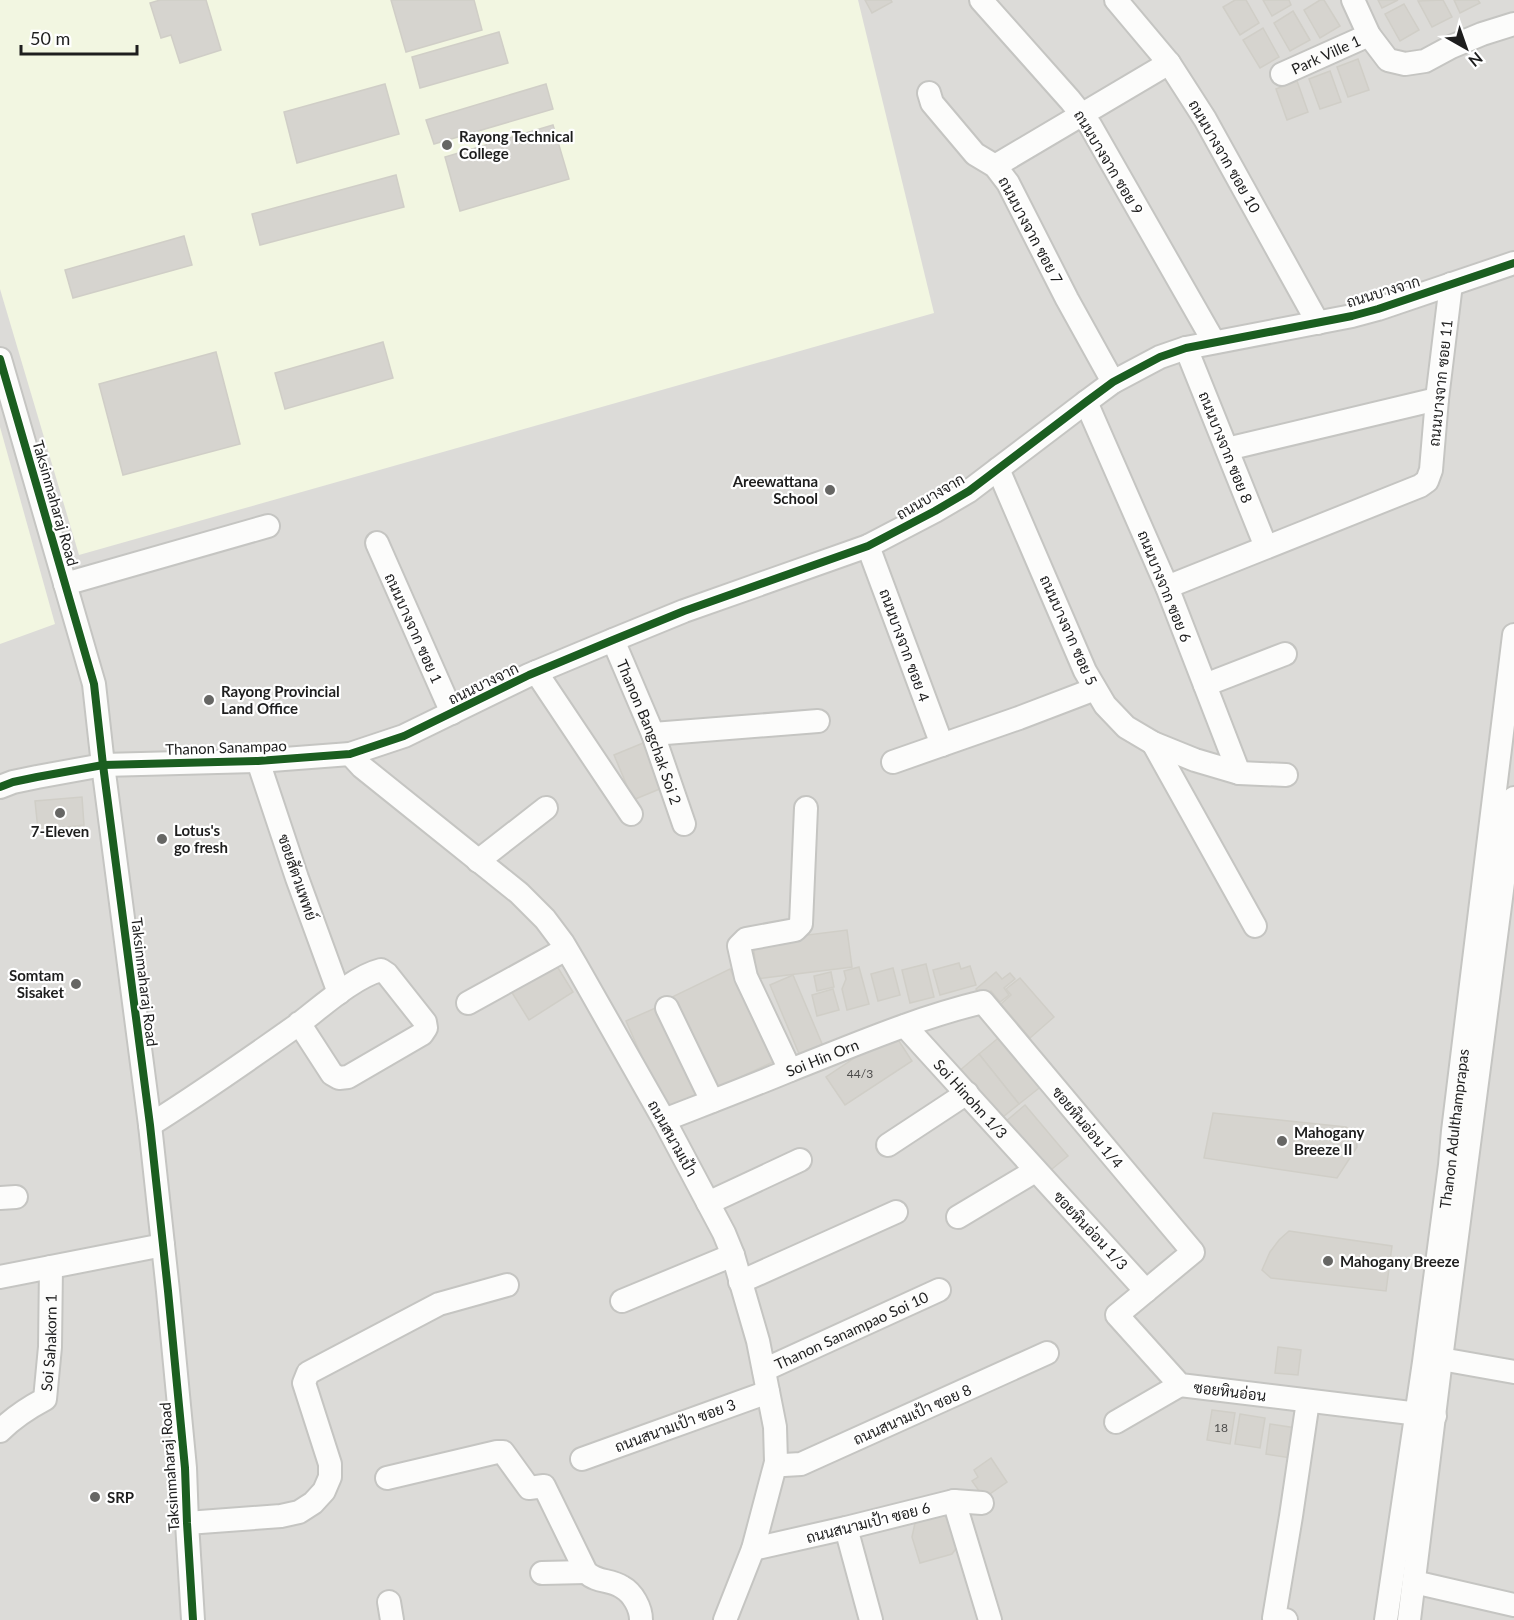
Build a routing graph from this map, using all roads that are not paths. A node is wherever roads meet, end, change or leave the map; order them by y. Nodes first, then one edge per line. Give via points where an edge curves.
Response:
1 (981, 0) edge
2 (1116, 0) edge
3 (1353, 0) edge
4 (1514, 24) edge
5 (1369, 34) junction
6 (1169, 63) junction
7 (1282, 74) dead end
8 (929, 93) dead end
9 (1083, 115) junction
10 (995, 166) junction
11 (1514, 263) edge
12 (1451, 284) junction
13 (1318, 322) junction
14 (1214, 342) junction
15 (1186, 348) junction
16 (0, 359) edge
17 (1113, 382) junction
18 (1437, 399) junction
19 (1086, 402) junction
20 (1227, 449) junction
21 (998, 469) junction
22 (268, 526) dead end
23 (376, 543) dead end
24 (868, 546) junction
25 (1266, 547) junction
26 (65, 584) junction
27 (1167, 587) junction
28 (1514, 635) edge
29 (613, 640) junction
30 (1285, 654) dead end
31 (536, 672) junction
32 (1205, 685) junction
33 (1095, 689) junction
34 (452, 712) junction
35 (818, 721) dead end
36 (653, 734) junction
37 (1153, 743) junction
38 (942, 745) junction
39 (350, 754) junction
40 (258, 761) junction
41 (893, 762) dead end
42 (103, 765) junction
43 (1239, 773) junction
44 (1286, 775) dead end
45 (0, 787) edge
46 (1514, 798) edge
47 (546, 808) dead end
48 (806, 808) dead end
49 (631, 814) dead end
50 (684, 824) dead end
51 (1496, 856) junction
52 (478, 861) junction
53 (1255, 926) dead end
54 (566, 949) junction
55 (339, 993) junction
56 (983, 1002) joint
57 (468, 1003) dead end
58 (667, 1008) dead end
59 (299, 1023) junction
60 (905, 1026) junction
61 (790, 1070) junction
62 (967, 1093) junction
63 (712, 1101) junction
64 (664, 1120) junction
65 (150, 1125) junction
66 (888, 1145) dead end
67 (800, 1160) dead end
68 (1035, 1171) junction
69 (708, 1203) junction
70 (896, 1212) dead end
71 (958, 1217) dead end
72 (163, 1245) junction
73 (1193, 1252) joint
74 (733, 1255) junction
75 (51, 1267) junction
76 (0, 1277) edge
77 (741, 1282) junction
78 (507, 1285) dead end
79 (939, 1290) dead end
80 (1146, 1291) junction
81 (622, 1301) dead end
82 (1047, 1353) dead end
83 (1441, 1359) junction
84 (1514, 1372) edge
85 (766, 1381) junction
86 (1180, 1385) junction
87 (1308, 1401) junction
88 (1426, 1415) junction
89 (1116, 1422) dead end
90 (0, 1431) edge
91 (582, 1459) dead end
92 (776, 1462) junction
93 (387, 1478) dead end
94 (954, 1501) junction
95 (982, 1503) dead end
96 (187, 1523) junction
97 (846, 1528) junction
98 (753, 1549) junction
99 (586, 1572) junction
100 (542, 1573) dead end
101 (1414, 1582) junction
102 (1513, 1599) edge
103 (193, 1620) edge
104 (641, 1620) edge
105 (725, 1620) edge
106 (871, 1620) edge
107 (990, 1620) edge
108 (1286, 1620) edge
109 (1386, 1620) edge
110 (1409, 1620) edge

1 - 9 street, ถนนบางจาก ซอย 9
2 - 6 street, ถนนบางจาก ซอย 10
3 - 5 street
4 - 5 street via 1482,33 1425,61 1405,64 1388,60
5 - 7 street, Park Ville 1
6 - 9 street
6 - 13 street, ถนนบางจาก ซอย 10 via 1205,119
8 - 10 street, ถนนบางจาก ซอย 7 via 932,103 975,154
9 - 10 street
9 - 14 street, ถนนบางจาก ซอย 9
10 - 17 street, ถนนบางจาก ซอย 7 via 1008,183
11 - 12 street, ถนนบางจาก
12 - 13 street, ถนนบางจาก via 1378,309
12 - 18 street, ถนนบางจาก ซอย 11
13 - 14 street, ถนนบางจาก
14 - 15 street, ถนนบางจาก
15 - 17 street, ถนนบางจาก
15 - 20 street, ถนนบางจาก ซอย 8
16 - 26 street, Taksinmaharaj Road
17 - 19 street, ถนนบางจาก
18 - 20 street
18 - 25 street, ถนนบางจาก ซอย 11 via 1427,481
19 - 21 street, ถนนบางจาก
19 - 27 street, ถนนบางจาก ซอย 6
20 - 25 street, ถนนบางจาก ซอย 8
21 - 24 street, ถนนบางจาก via 935,511
21 - 33 street, ถนนบางจาก ซอย 5
22 - 26 street
23 - 34 street, ถนนบางจาก ซอย 1
24 - 29 street, ถนนบางจาก
24 - 38 street, ถนนบางจาก ซอย 4
25 - 27 street
26 - 42 street, Taksinmaharaj Road via 94,684
27 - 32 street, ถนนบางจาก ซอย 6
28 - 51 street, Thanon Adulthamprapas
29 - 31 street, ถนนบางจาก
29 - 36 street, Thanon Bangchak Soi 2
30 - 32 street
31 - 34 street, ถนนบางจาก
31 - 49 street
32 - 43 street, ถนนบางจาก ซอย 6
33 - 37 street, ถนนบางจาก ซอย 5 via 1126,727
33 - 38 street
34 - 39 street, ถนนบางจาก via 404,736
35 - 36 street
36 - 50 street, Thanon Bangchak Soi 2
37 - 43 street, ถนนบางจาก ซอย 5
37 - 53 street
38 - 41 street
39 - 40 street, Thanon Sanampao
39 - 52 street, ถนนสนามเป้า
40 - 42 street, Thanon Sanampao
40 - 55 street, ซอยสัตวแพทย์
42 - 45 street, Thanon Sanampao
42 - 65 street, Taksinmaharaj Road
43 - 44 street, ถนนบางจาก ซอย 5
46 - 51 street, Thanon Adulthamprapas
47 - 52 street
48 - 61 street via 801,924 795,930 746,939 739,946 746,977
51 - 83 street, Thanon Adulthamprapas
51 - 88 street, Thanon Adulthamprapas via 1457,1096
52 - 54 street, ถนนสนามเป้า via 545,920
54 - 57 street
54 - 64 street, ถนนสนามเป้า
55 - 59 street
55 - 59 street via 381,970 426,1028 348,1077 339,1078 332,1074
56 - 60 street, Soi Hin Orn
56 - 73 street, ซอยหินอ่อน 1/4
58 - 63 street
59 - 65 street
60 - 61 street, Soi Hin Orn
60 - 62 street, Soi Hinohn 1/3
61 - 63 street, Soi Hin Orn
62 - 66 street
62 - 68 street, Soi Hinohn 1/3
63 - 64 street, Soi Hin Orn
64 - 69 street, ถนนสนามเป้า
65 - 72 street, Taksinmaharaj Road
67 - 69 street
68 - 71 street
68 - 80 street, ซอยหินอ่อน 1/3
69 - 74 street, ถนนสนามเป้า
70 - 77 street
72 - 75 street
72 - 96 street, Taksinmaharaj Road
73 - 80 street, ซอยหินอ่อน
74 - 77 street, ถนนสนามเป้า
74 - 81 street
75 - 76 street
75 - 90 street, Soi Sahakorn 1 via 45,1399 10,1420
77 - 85 street, ถนนสนามเป้า
78 - 96 street via 439,1304 308,1373 304,1383 330,1464 324,1491 313,1503 281,1516
79 - 85 street, Thanon Sanampao Soi 10
80 - 86 street, ซอยหินอ่อน via 1118,1315
82 - 92 street, ถนนสนามเป้า ซอย 8 via 801,1464
83 - 84 street
83 - 88 street, Thanon Adulthamprapas
85 - 91 street, ถนนสนามเป้า ซอย 3
85 - 92 street, ถนนสนามเป้า via 775,1427
86 - 87 street, ซอยหินอ่อน
86 - 89 street
87 - 88 street, ซอยหินอ่อน
87 - 108 street via 1274,1618
88 - 101 street, Thanon Adulthamprapas
88 - 109 street, Thanon Adulthamprapas
92 - 98 street, ถนนสนามเป้า
93 - 99 street via 503,1452 530,1488 544,1486
94 - 95 street, ถนนสนามเป้า ซอย 6
94 - 97 street, ถนนสนามเป้า ซอย 6
94 - 107 street
96 - 103 street, Taksinmaharaj Road
97 - 98 street, ถนนสนามเป้า ซอย 6
97 - 106 street
98 - 105 street, ถนนสนามเป้า
99 - 100 street
99 - 104 street via 592,1578 624,1587 636,1600
101 - 102 street
101 - 110 street, Thanon Adulthamprapas

